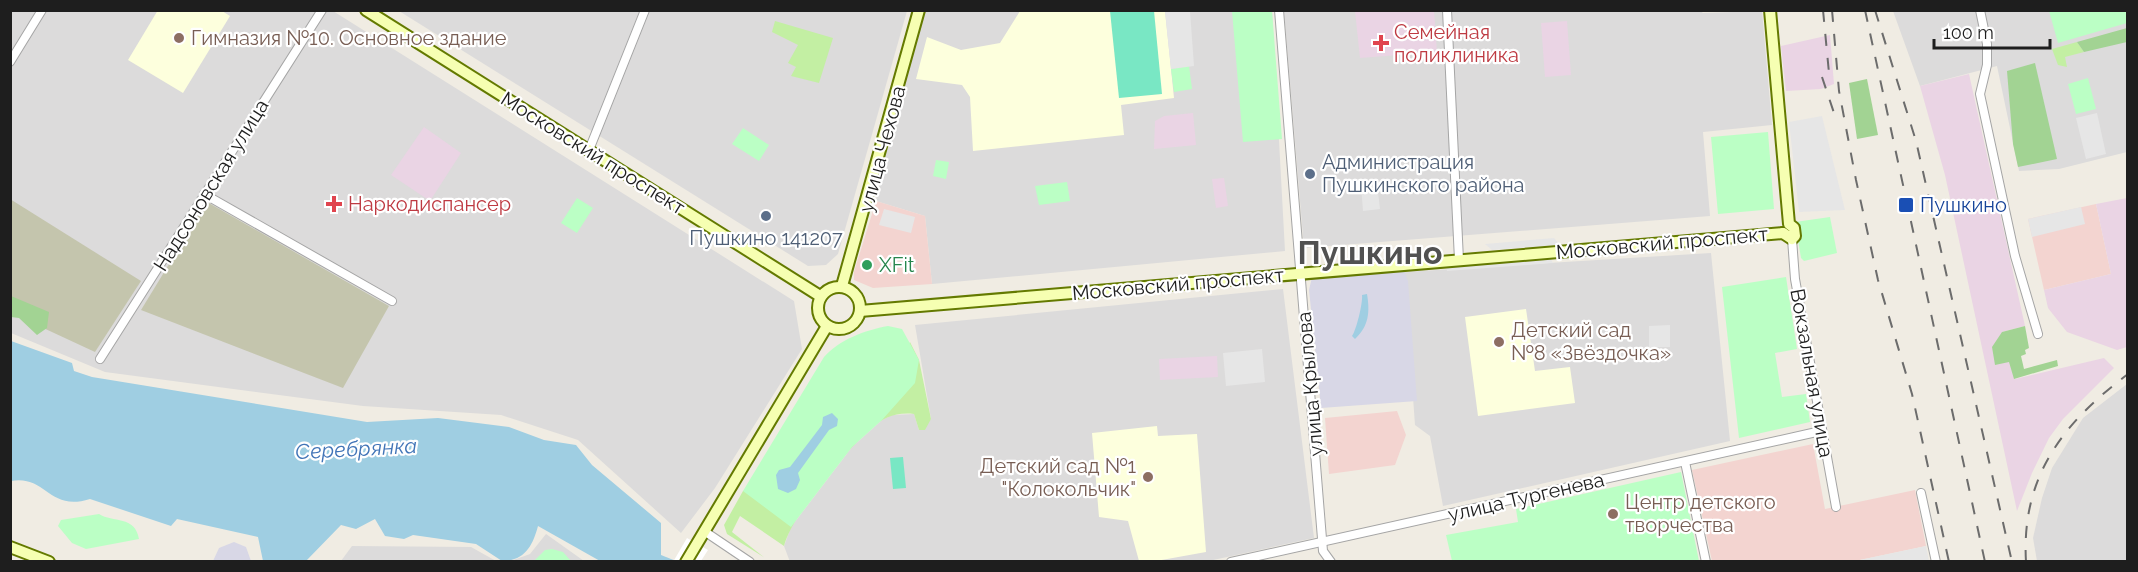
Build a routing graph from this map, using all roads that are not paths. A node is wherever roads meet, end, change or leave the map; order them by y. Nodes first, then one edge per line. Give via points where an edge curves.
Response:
1 (42, 10) edge
2 (322, 10) edge
3 (366, 10) edge
4 (645, 10) edge
5 (919, 10) edge
6 (1279, 10) edge
7 (1447, 10) edge
8 (1770, 10) edge
9 (1980, 10) edge
10 (10, 62) edge
11 (589, 150) junction
12 (204, 194) junction
13 (1788, 232) junction
14 (1459, 260) junction
15 (1300, 274) junction
16 (842, 286) junction
17 (820, 296) junction
18 (392, 301) dead end
19 (860, 311) junction
20 (827, 326) junction
21 (2038, 334) dead end
22 (100, 359) dead end
23 (1821, 432) junction
24 (1685, 462) junction
25 (1921, 493) dead end
26 (1836, 507) dead end
27 (704, 531) junction
28 (1323, 542) junction
29 (10, 548) edge
30 (49, 561) edge
31 (686, 561) edge
32 (750, 561) edge
33 (1231, 561) edge
34 (1331, 561) edge
35 (1706, 561) edge
36 (1936, 561) edge

1 - 10 street
2 - 12 street, Надсоновская улица
3 - 11 main road, Московский проспект
4 - 11 street
5 - 16 main road, улица Чехова
6 - 15 street, улица Крылова
7 - 14 street
8 - 13 main road, Вокзальная улица
9 - 21 street via 1987,44 1980,94 2015,256
11 - 17 main road, Московский проспект
12 - 18 street
12 - 22 street, Надсоновская улица
13 - 14 main road, Московский проспект
13 - 23 street, Вокзальная улица
14 - 15 main road, Московский проспект
15 - 19 main road, Московский проспект
15 - 28 street, улица Крылова
16 - 17 main road
16 - 19 main road via 856,295
17 - 20 main road via 818,313
19 - 20 main road via 851,326
20 - 27 main road
23 - 24 street, улица Тургенева
23 - 26 street, Вокзальная улица
24 - 28 street, улица Тургенева
24 - 35 street
25 - 36 street
27 - 31 main road
27 - 32 street
28 - 33 street, улица Тургенева
28 - 34 street, улица Крылова via 1323,551
29 - 30 main road

